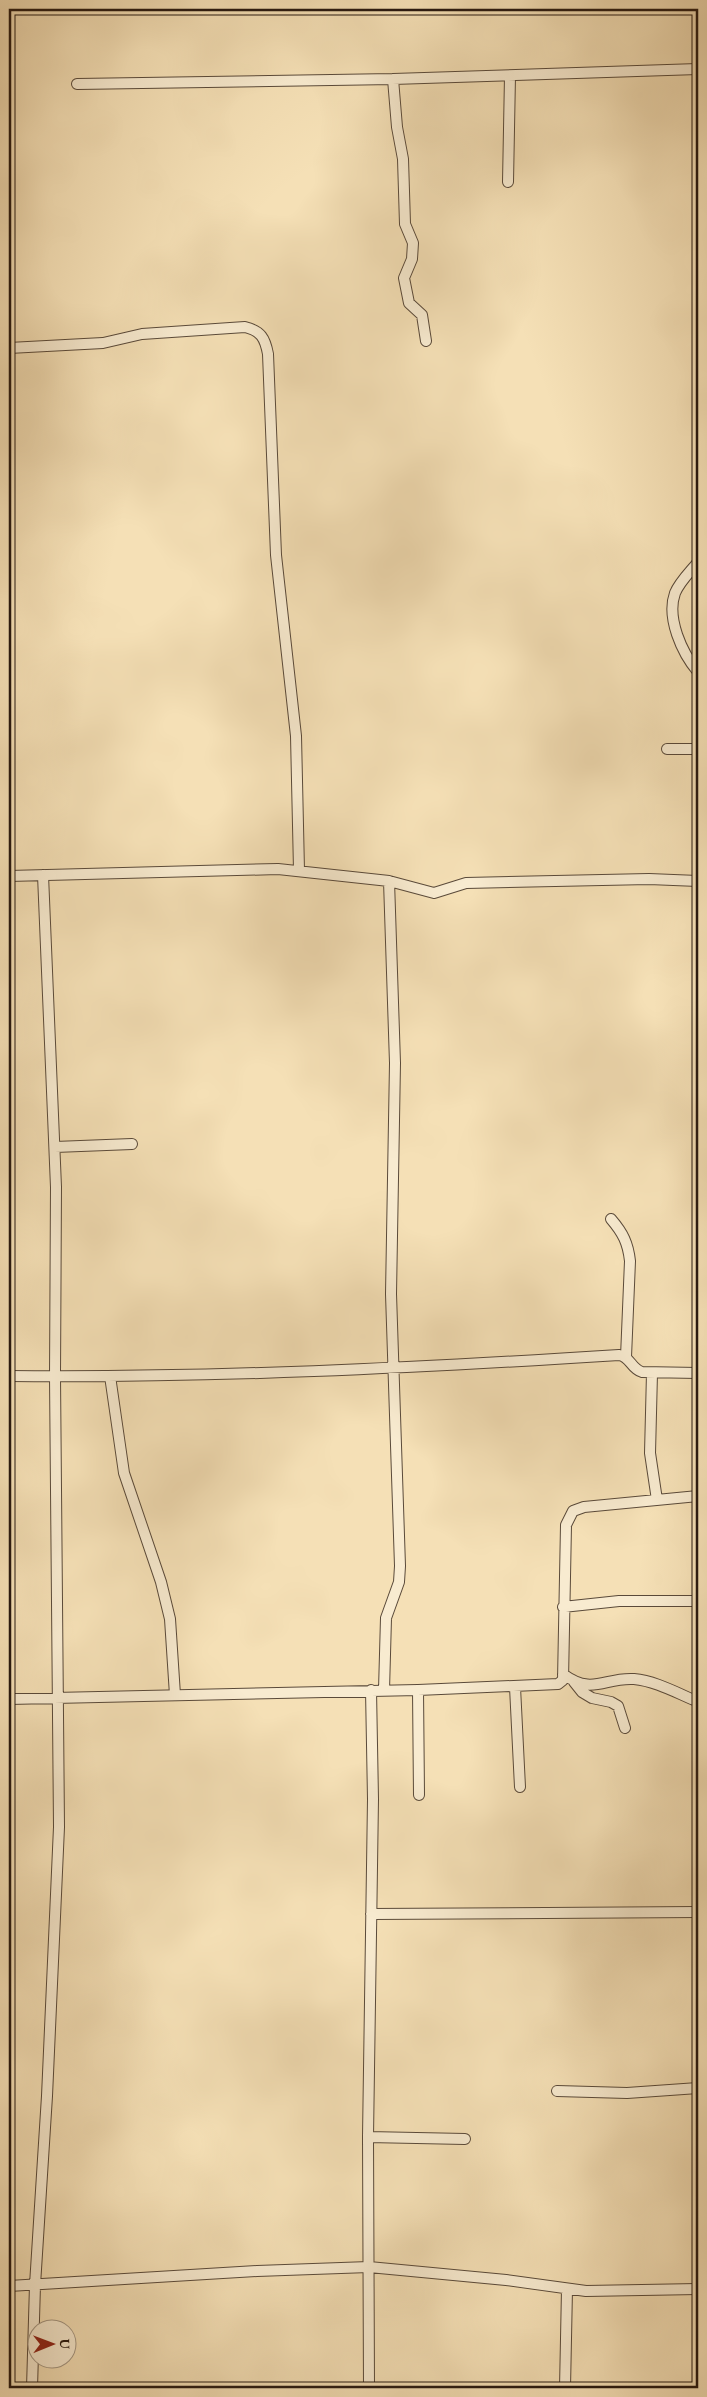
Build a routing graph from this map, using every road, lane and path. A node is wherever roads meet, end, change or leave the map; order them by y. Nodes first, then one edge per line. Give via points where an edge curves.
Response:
1 (698, 69) edge
2 (510, 76) junction
3 (393, 79) junction
4 (77, 84) dead end
5 (508, 182) dead end
6 (426, 341) dead end
7 (9, 348) edge
8 (698, 562) edge
9 (698, 672) edge
10 (698, 749) edge
11 (667, 750) dead end
12 (299, 870) junction
13 (43, 875) junction
14 (9, 876) edge
15 (389, 881) junction
16 (698, 881) edge
17 (132, 1144) dead end
18 (55, 1148) junction
19 (612, 1219) dead end
20 (626, 1357) junction
21 (394, 1369) junction
22 (698, 1372) edge
23 (652, 1373) junction
24 (9, 1376) edge
25 (110, 1376) junction
26 (54, 1377) junction
27 (698, 1496) edge
28 (657, 1500) junction
29 (698, 1601) edge
30 (563, 1607) junction
31 (563, 1674) junction
32 (574, 1682) junction
33 (515, 1687) junction
34 (371, 1690) junction
35 (384, 1690) junction
36 (418, 1690) junction
37 (175, 1695) junction
38 (9, 1698) edge
39 (57, 1698) junction
40 (694, 1700) dead end
41 (625, 1728) dead end
42 (520, 1787) dead end
43 (419, 1795) dead end
44 (698, 1912) edge
45 (371, 1914) junction
46 (698, 2088) edge
47 (557, 2091) dead end
48 (368, 2137) junction
49 (464, 2139) dead end
50 (369, 2267) junction
51 (35, 2285) junction
52 (9, 2286) edge
53 (567, 2289) junction
54 (698, 2289) edge
55 (32, 2388) edge
56 (369, 2388) edge
57 (565, 2388) edge

1 - 2 street
2 - 3 street
2 - 5 street
3 - 4 street
3 - 6 street via 403,159 405,224 413,243 412,259 404,278 409,303 422,315
7 - 12 street via 103,343 142,334 245,327 256,330 266,343 279,585 296,736
8 - 9 street via 679,586 673,601 682,647
10 - 11 street
12 - 13 street
12 - 15 street
13 - 14 street
13 - 18 street
15 - 16 street via 434,893 466,883
15 - 21 street via 394,1063 391,1296
17 - 18 street
18 - 26 street
19 - 20 street via 624,1234 630,1261
20 - 21 street
20 - 23 street via 638,1371
21 - 25 street
21 - 35 street via 400,1574 386,1618
22 - 23 street
23 - 28 street via 650,1453
24 - 26 street
25 - 26 street
25 - 37 street via 124,1473 170,1618
26 - 39 street
27 - 28 street
28 - 30 street via 584,1507 573,1511 566,1525
29 - 30 street via 619,1601
30 - 31 street
31 - 32 street
31 - 33 street via 563,1680 558,1684
32 - 40 street via 586,1686 636,1679
32 - 41 street via 592,1698 618,1706
33 - 36 street
33 - 42 street
34 - 35 street
34 - 37 street
34 - 45 street
35 - 36 street
36 - 43 street
37 - 39 street
38 - 39 street
39 - 51 street via 58,1873
44 - 45 street
45 - 48 street
46 - 47 street via 627,2093
48 - 49 street
48 - 50 street
50 - 51 street
50 - 53 street
50 - 56 street
51 - 52 street
51 - 55 street
53 - 54 street via 602,2292
53 - 57 street

